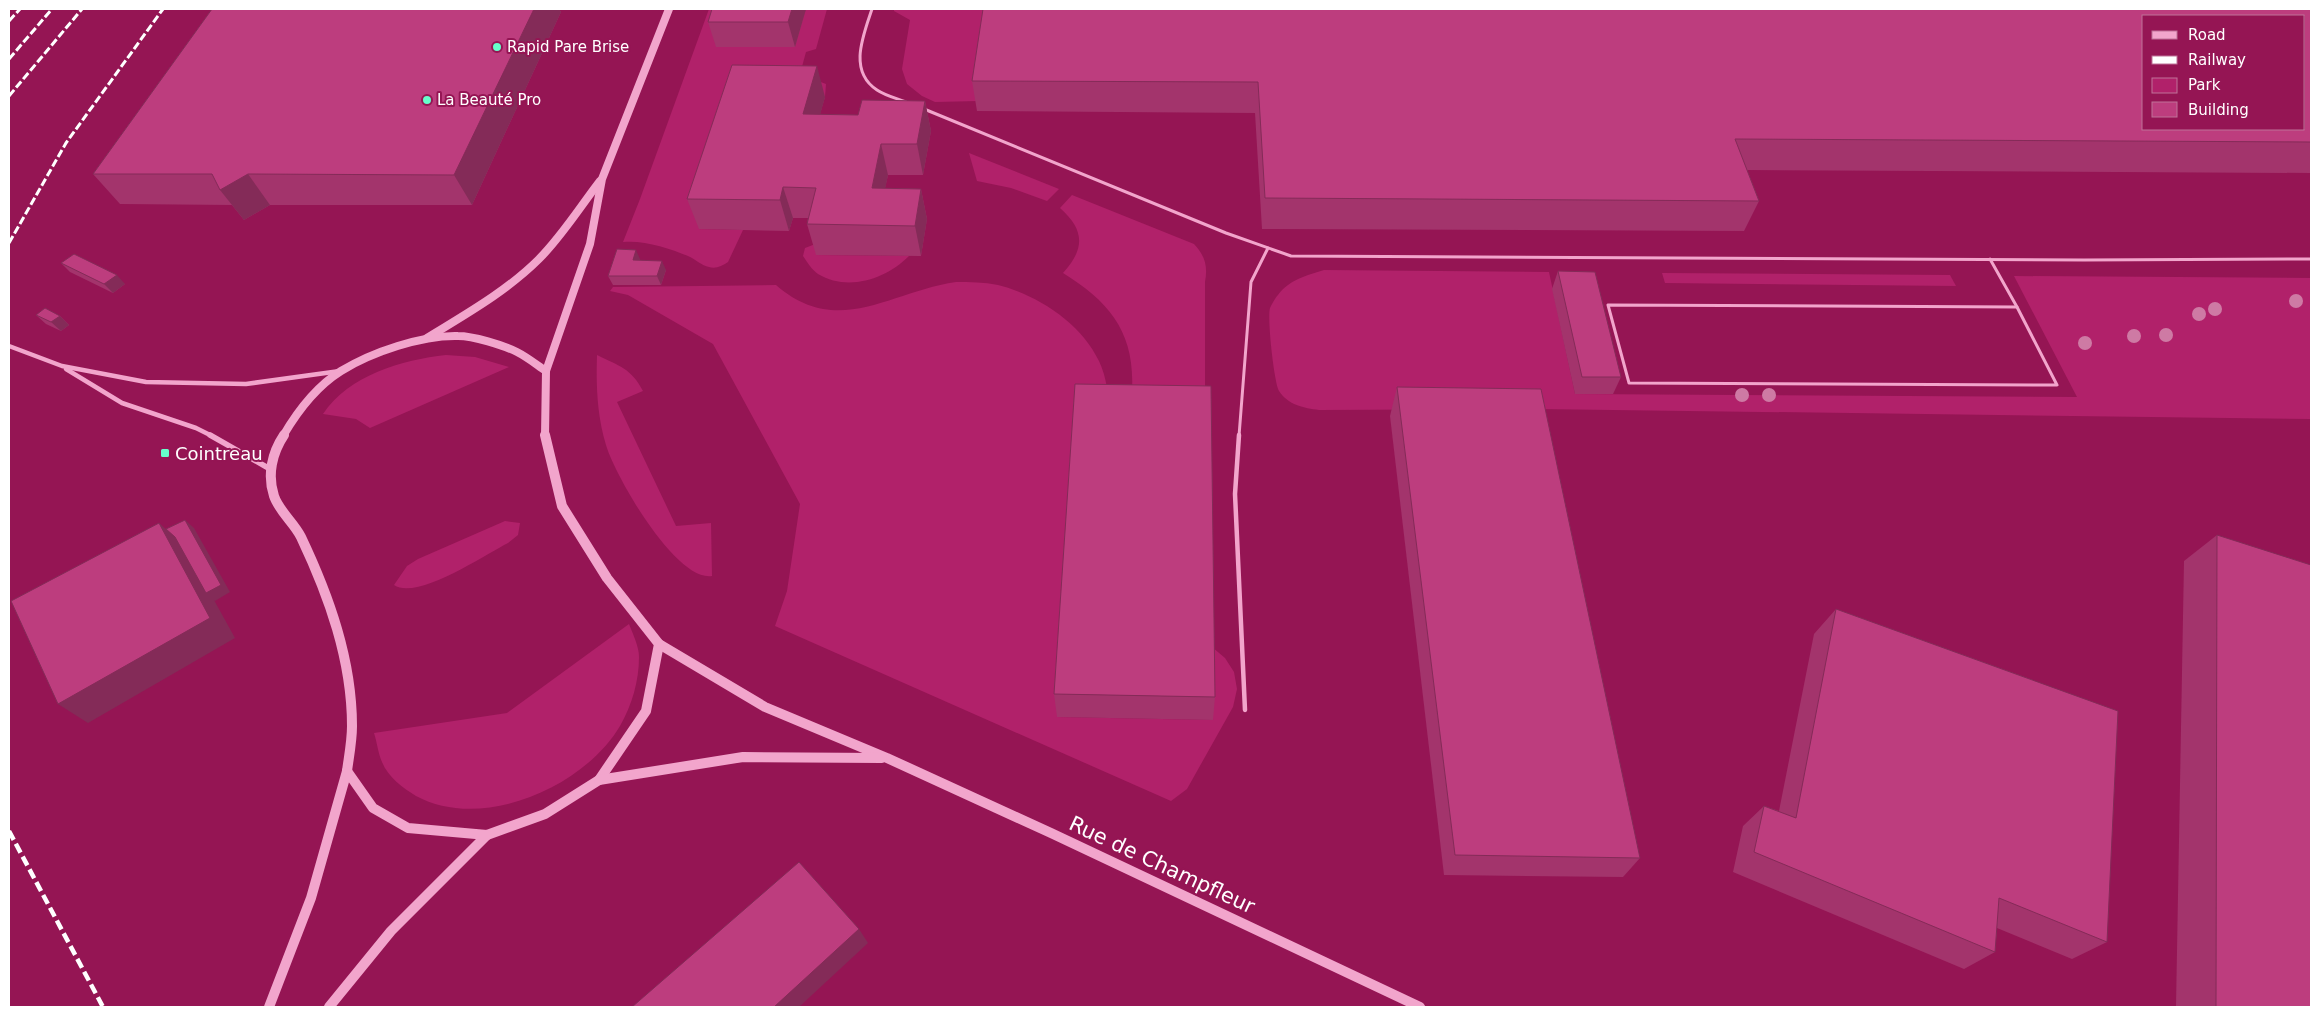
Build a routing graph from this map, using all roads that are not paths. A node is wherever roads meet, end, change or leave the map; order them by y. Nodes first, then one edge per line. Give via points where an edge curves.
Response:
1 (669, 9) edge
2 (872, 9) edge
3 (910, 104) edge
4 (919, 107) edge
5 (602, 179) junction
6 (1268, 248) junction
7 (2311, 258) edge
8 (1990, 259) junction
9 (2017, 307) junction
10 (426, 339) junction
11 (9, 346) edge
12 (62, 366) junction
13 (341, 371) junction
14 (546, 371) junction
15 (270, 470) junction
16 (658, 644) junction
17 (1245, 710) dead end
18 (887, 758) junction
19 (347, 771) junction
20 (599, 780) junction
21 (488, 835) junction
22 (269, 1007) edge
23 (329, 1007) edge
24 (1420, 1007) edge

1 - 5 street
2 - 3 lane via 858,52 863,76 874,89
4 - 6 lane
5 - 10 street via 552,246 528,269 498,293
5 - 14 street via 590,244
6 - 8 lane via 1291,256
6 - 17 lane via 1251,282 1235,494
7 - 8 lane
8 - 9 lane
9 - 9 lane via 2057,385 1629,383 1608,305
10 - 13 street via 397,346
10 - 14 street via 459,336 486,342 517,352
11 - 12 street
12 - 13 street via 146,382 246,384
12 - 15 street via 122,403 196,428
13 - 15 street via 315,393 293,419 278,444
14 - 16 street via 545,437 562,506 607,578
15 - 19 street via 274,497 300,535 332,608 346,667 352,726
16 - 18 street, Rue de Champfleur via 765,707
16 - 20 street via 646,711
18 - 20 street, Rue de Champfleur via 743,757
18 - 24 street, Rue de Champfleur
19 - 21 street via 373,808 408,828
19 - 22 street via 312,898
20 - 21 street via 545,814
21 - 23 street via 391,931

